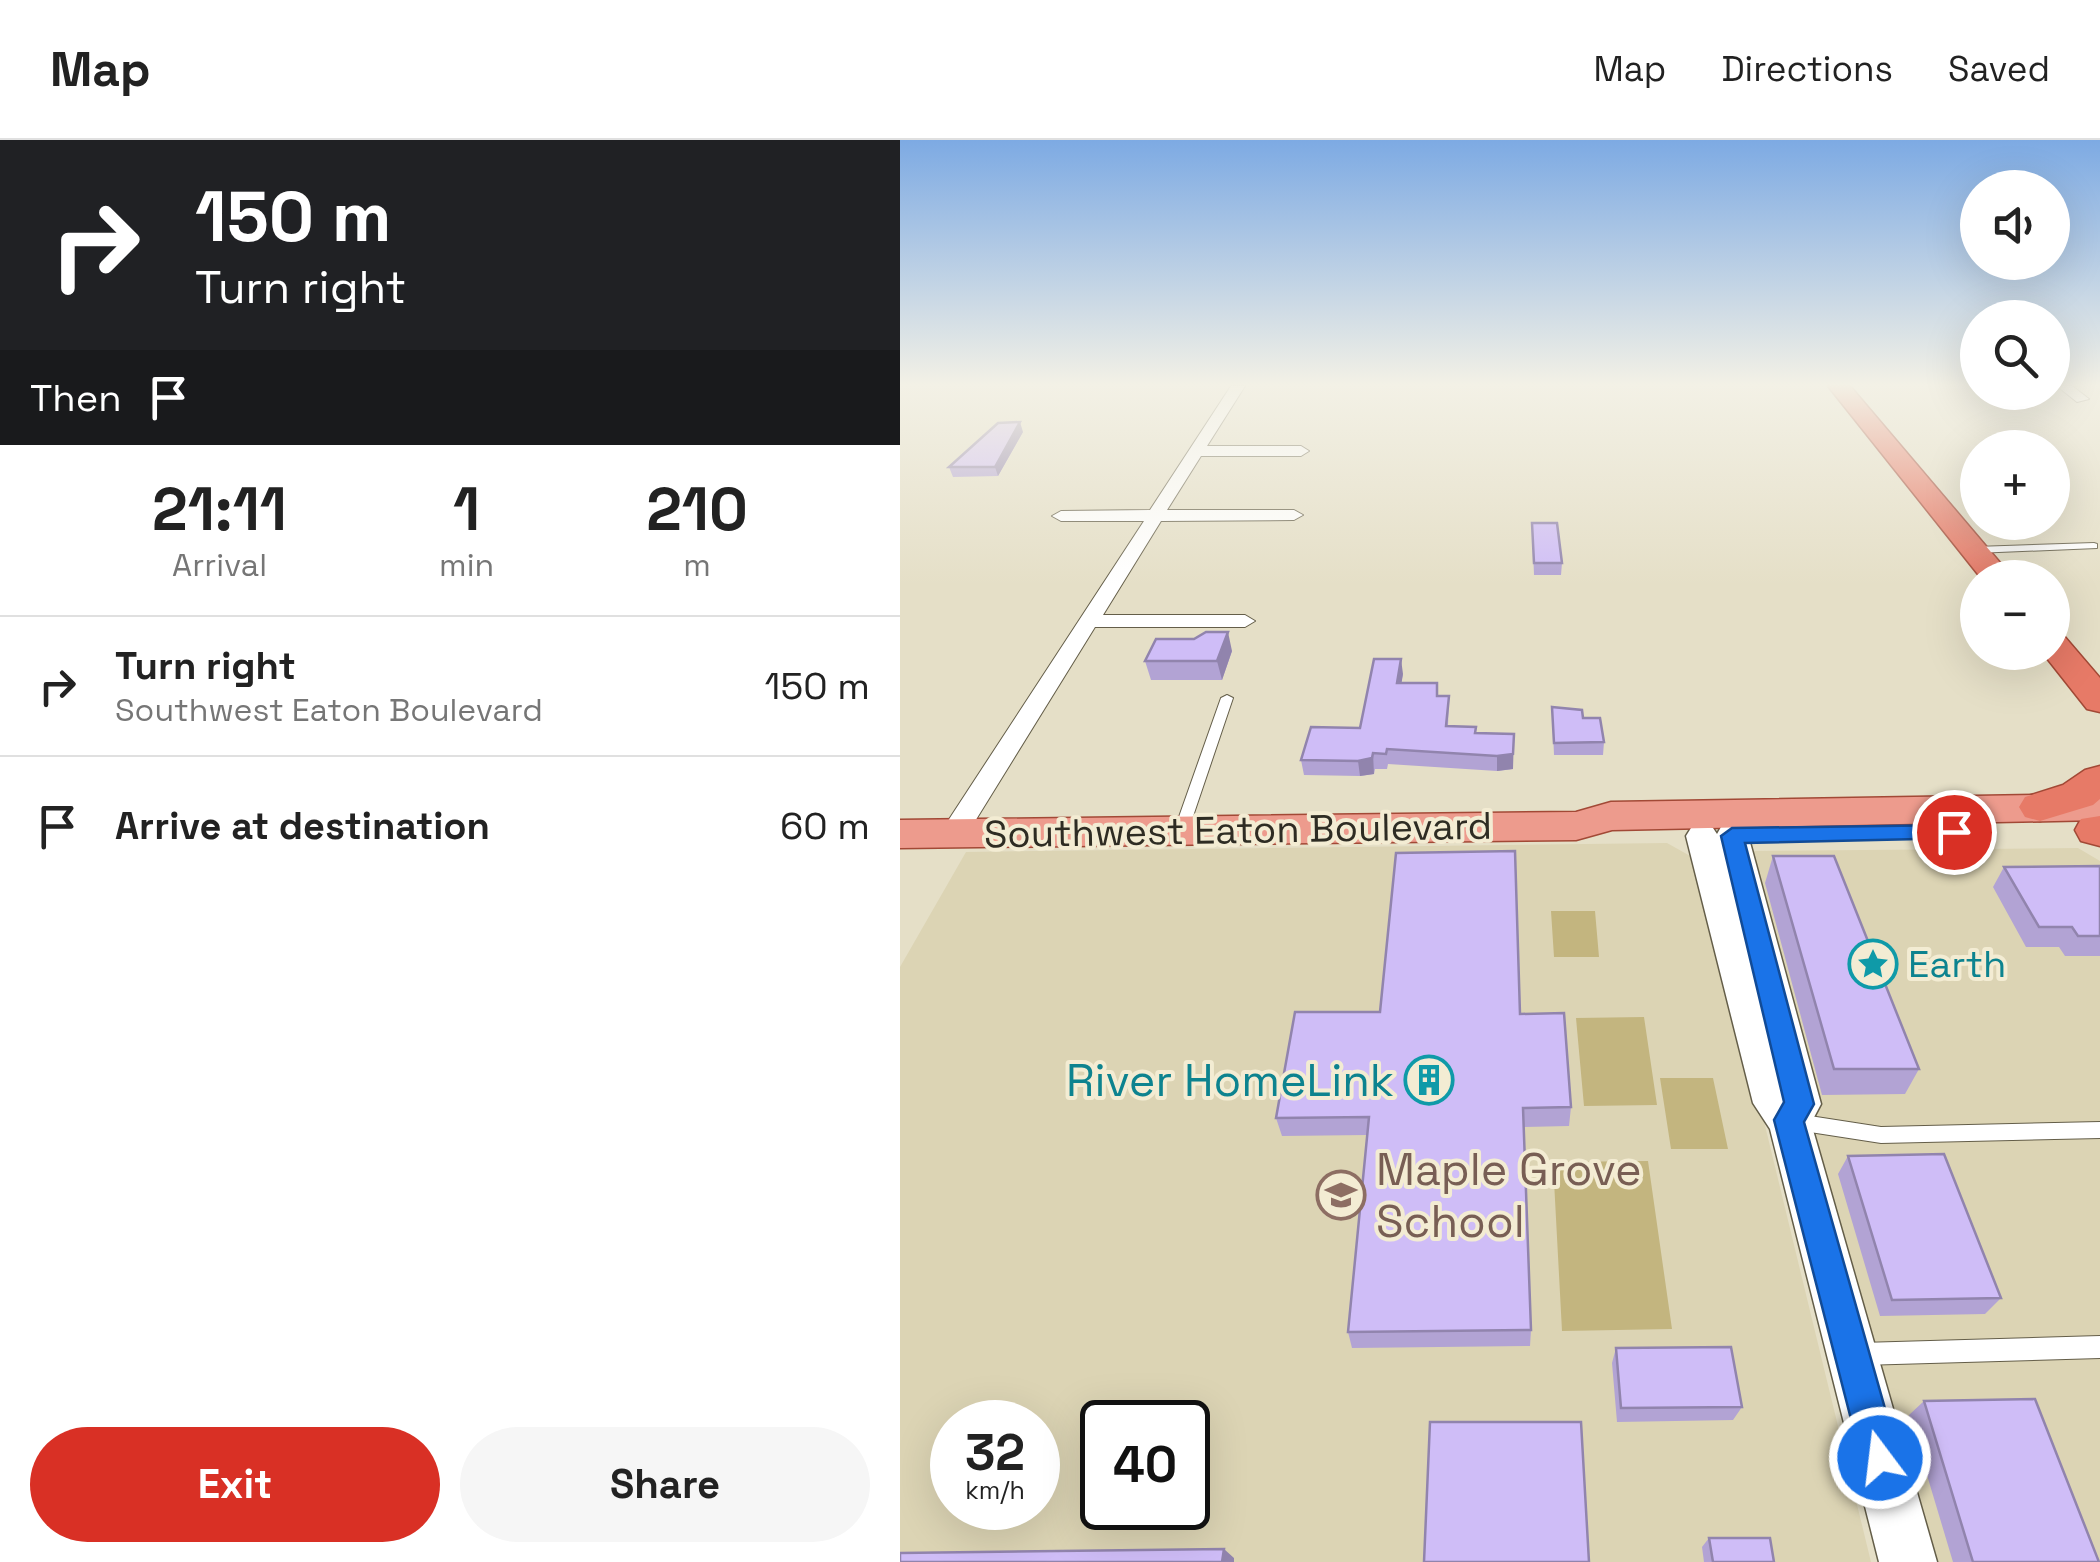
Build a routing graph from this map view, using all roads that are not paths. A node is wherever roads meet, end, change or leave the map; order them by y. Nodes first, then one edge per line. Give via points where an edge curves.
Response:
1 (1196, 452) edge
2 (1894, 452) edge
3 (1060, 516) dead end
4 (1155, 516) junction
5 (1294, 516) dead end
6 (2094, 546) dead end
7 (1974, 550) junction
8 (1983, 560) edge
9 (1088, 621) junction
10 (1245, 621) dead end
11 (2070, 665) edge
12 (1227, 698) dead end
13 (2100, 701) edge
14 (2100, 779) edge
15 (2040, 806) junction
16 (1815, 812) junction
17 (2099, 824) edge
18 (1576, 826) junction
19 (1181, 830) junction
20 (954, 833) junction
21 (900, 834) edge
22 (1717, 836) junction
23 (1789, 1120) junction
24 (2100, 1130) edge
25 (2100, 1347) edge
26 (1852, 1354) junction
27 (1908, 1562) edge

1 - 4 street
2 - 7 highway
3 - 4 street
4 - 5 street
4 - 9 street
6 - 7 lane
7 - 8 highway
9 - 10 street
9 - 20 street
11 - 13 highway
12 - 19 lane
14 - 15 highway via 2078,795
15 - 16 main road, Southwest Eaton Boulevard
15 - 17 main road, Southwest Eaton Boulevard
16 - 18 main road, Southwest Eaton Boulevard via 1612,816
16 - 22 main road via 1774,824 1719,824
17 - 22 main road, Southwest Eaton Boulevard
18 - 19 main road, Southwest Eaton Boulevard
18 - 22 main road, Southwest Eaton Boulevard via 1610,837
19 - 20 main road, Southwest Eaton Boulevard
20 - 21 main road, Southwest Eaton Boulevard
22 - 23 street via 1774,1103
23 - 24 lane via 1881,1135
23 - 26 street
25 - 26 lane
26 - 27 street

